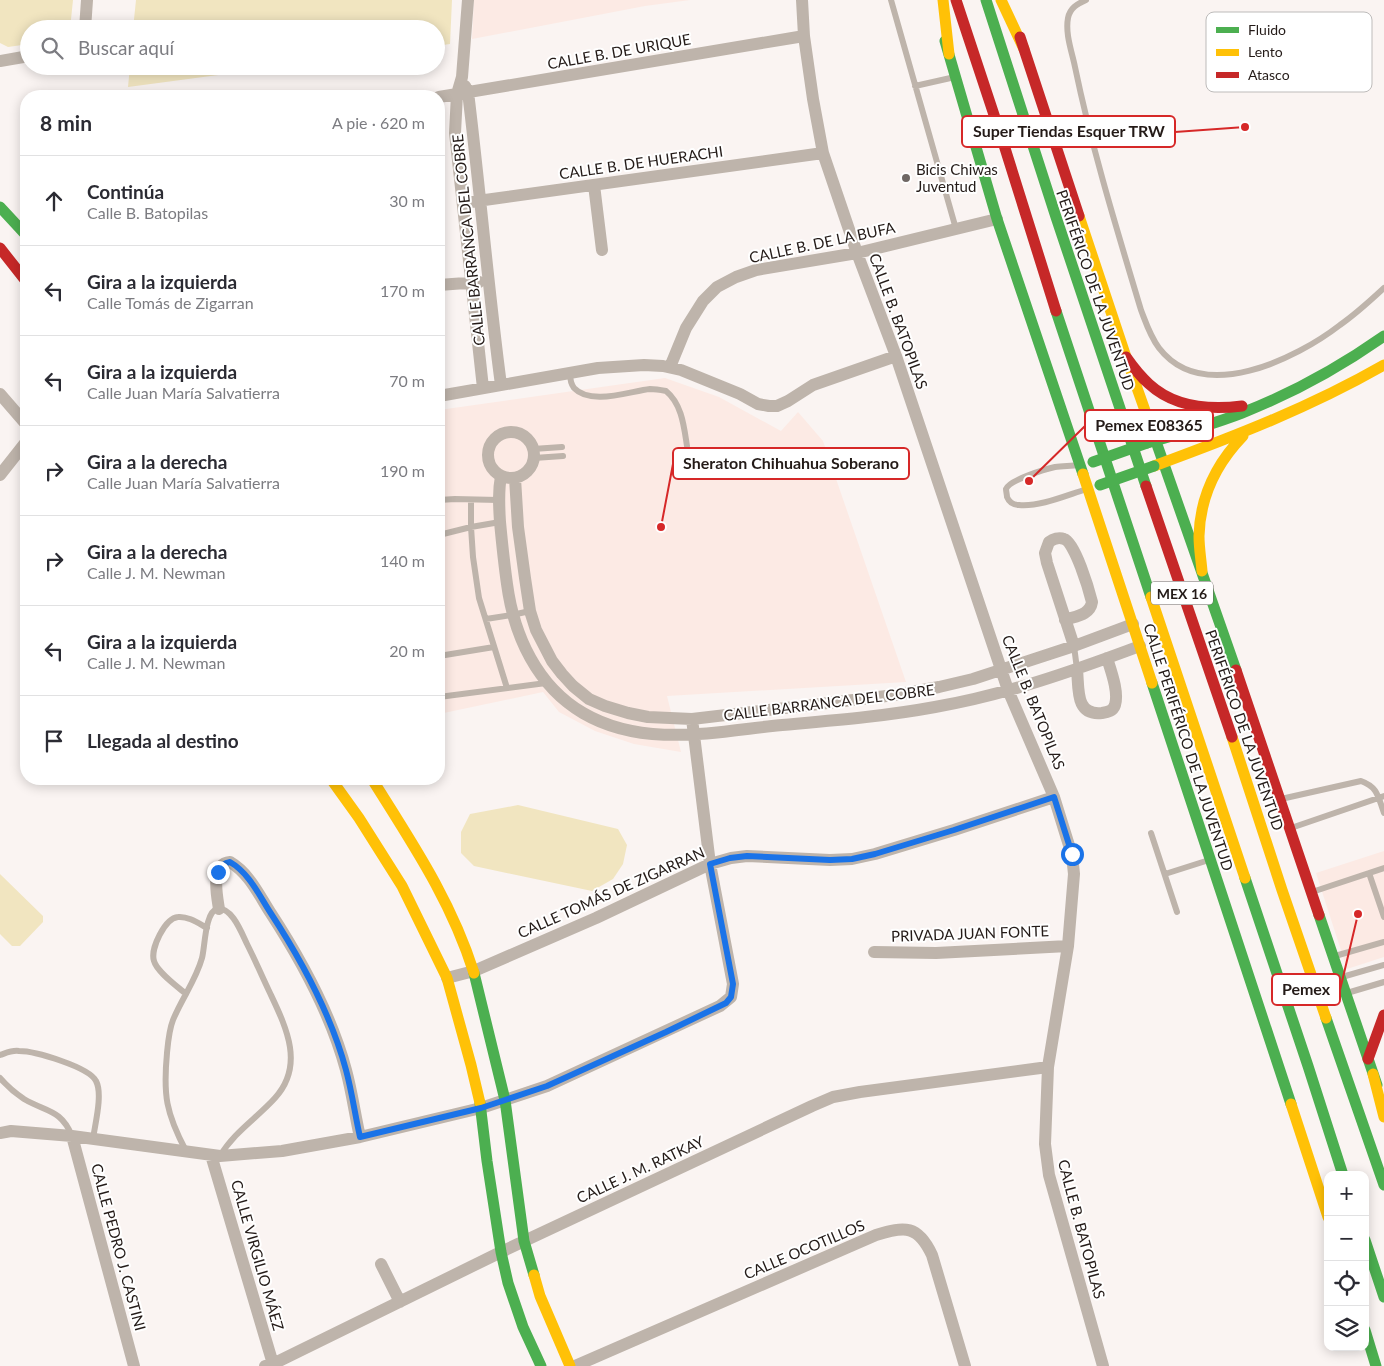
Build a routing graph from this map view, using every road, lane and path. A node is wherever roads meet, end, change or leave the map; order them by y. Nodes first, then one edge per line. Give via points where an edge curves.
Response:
1 (87, 0) edge
2 (468, 0) edge
3 (802, 0) edge
4 (891, 0) edge
5 (932, 0) edge
6 (943, 0) edge
7 (956, 0) edge
8 (986, 0) edge
9 (1002, 0) edge
10 (1008, 0) edge
11 (1086, 0) edge
12 (86, 20) edge
13 (804, 36) junction
14 (1024, 48) junction
15 (949, 54) junction
16 (20, 58) edge
17 (0, 61) edge
18 (956, 77) junction
19 (915, 86) junction
20 (462, 93) junction
21 (445, 96) edge
22 (823, 153) junction
23 (594, 185) junction
24 (480, 201) junction
25 (463, 204) junction
26 (0, 207) edge
27 (998, 219) junction
28 (20, 229) edge
29 (956, 229) junction
30 (0, 248) edge
31 (602, 250) dead end
32 (857, 253) junction
33 (20, 273) edge
34 (488, 280) junction
35 (471, 282) junction
36 (445, 284) edge
37 (1384, 288) edge
38 (1384, 336) edge
39 (896, 356) junction
40 (1126, 357) junction
41 (1384, 365) edge
42 (670, 367) junction
43 (570, 373) junction
44 (501, 385) junction
45 (483, 388) junction
46 (0, 394) edge
47 (445, 395) edge
48 (1276, 399) junction
49 (20, 417) edge
50 (1250, 429) junction
51 (1151, 442) junction
52 (688, 446) dead end
53 (562, 447) dead end
54 (20, 450) edge
55 (534, 453) junction
56 (563, 456) dead end
57 (1159, 464) junction
58 (1080, 465) junction
59 (0, 475) edge
60 (501, 476) junction
61 (515, 478) junction
62 (1088, 489) junction
63 (445, 500) edge
64 (472, 500) junction
65 (498, 500) junction
66 (500, 522) junction
67 (471, 527) junction
68 (445, 534) edge
69 (1202, 571) junction
70 (530, 611) junction
71 (512, 615) junction
72 (486, 619) junction
73 (1065, 620) junction
74 (1133, 624) junction
75 (1074, 646) junction
76 (1140, 646) junction
77 (494, 647) junction
78 (445, 655) edge
79 (1107, 658) junction
80 (1001, 669) junction
81 (1077, 669) junction
82 (547, 683) junction
83 (507, 688) junction
84 (1008, 690) junction
85 (895, 694) junction
86 (445, 696) edge
87 (604, 706) junction
88 (898, 714) junction
89 (692, 719) junction
90 (599, 720) junction
91 (694, 734) junction
92 (335, 785) edge
93 (376, 785) edge
94 (1054, 797) junction
95 (1381, 797) edge
96 (1280, 800) junction
97 (1384, 812) edge
98 (1290, 828) junction
99 (1151, 833) dead end
100 (1209, 860) junction
101 (710, 864) junction
102 (1384, 868) edge
103 (1369, 873) junction
104 (1165, 874) junction
105 (1312, 892) junction
106 (219, 909) junction
107 (1177, 912) dead end
108 (1384, 917) edge
109 (207, 928) junction
110 (1384, 942) edge
111 (1068, 946) junction
112 (874, 952) dead end
113 (1333, 957) junction
114 (1384, 965) edge
115 (474, 971) junction
116 (447, 978) junction
117 (1340, 978) junction
118 (1384, 982) edge
119 (186, 994) junction
120 (1346, 994) junction
121 (1384, 1015) edge
122 (0, 1055) edge
123 (1368, 1059) junction
124 (1308, 1066) junction
125 (1048, 1068) junction
126 (1373, 1074) junction
127 (0, 1078) edge
128 (505, 1100) junction
129 (1384, 1104) edge
130 (481, 1108) junction
131 (1384, 1117) edge
132 (0, 1133) edge
133 (72, 1136) junction
134 (360, 1137) junction
135 (93, 1138) junction
136 (1322, 1147) dead end
137 (186, 1152) junction
138 (216, 1155) junction
139 (1342, 1171) edge
140 (1384, 1185) edge
141 (1328, 1216) edge
142 (524, 1240) junction
143 (501, 1252) junction
144 (1369, 1252) edge
145 (381, 1264) dead end
146 (1384, 1297) edge
147 (400, 1302) junction
148 (1369, 1343) edge
149 (269, 1365) edge
150 (134, 1366) edge
151 (541, 1366) edge
152 (570, 1366) edge
153 (575, 1366) edge
154 (964, 1366) edge
155 (1103, 1366) edge
156 (1376, 1366) edge

1 - 12 street
2 - 20 street
3 - 13 street, CALLE B. BATOPILAS
4 - 19 lane
5 - 15 main road, CALLE PERIFÉRICO DE LA JUVENTUD
6 - 15 main road
7 - 124 main road, MEX 16 via 1049,290
8 - 140 main road, PERIFÉRICO DE LA JUVENTUD / MEX 16 via 1124,421
9 - 14 main road
10 - 14 main road
11 - 37 lane via 1070,12 1067,26 1080,97 1141,310 1150,334 1170,358 1203,374 1252,370 1316,341
13 - 20 street, CALLE B. DE URIQUE
13 - 22 street, CALLE B. BATOPILAS
14 - 40 main road
15 - 18 main road, CALLE PERIFÉRICO DE LA JUVENTUD
16 - 17 street
18 - 19 lane
18 - 27 main road, CALLE PERIFÉRICO DE LA JUVENTUD
19 - 29 lane
20 - 21 street, CALLE B. DE URIQUE
20 - 24 street, CALLE BARRANCA DEL COBRE
20 - 25 street, CALLE BARRANCA DEL COBRE via 455,133
22 - 23 street, CALLE B. DE HUERACHI
22 - 32 street, CALLE B. BATOPILAS
23 - 24 street, CALLE B. DE HUERACHI
23 - 31 street
24 - 25 street, CALLE B. DE HUERACHI
24 - 34 street, CALLE BARRANCA DEL COBRE
25 - 35 street, CALLE BARRANCA DEL COBRE
26 - 28 main road
27 - 29 street, CALLE B. DE LA BUFA
27 - 58 main road, CALLE PERIFÉRICO DE LA JUVENTUD
29 - 32 street, CALLE B. DE LA BUFA
30 - 33 main road
32 - 39 street, CALLE B. BATOPILAS
32 - 42 street, CALLE B. DE LA BUFA via 756,270 717,287 702,301 686,328
34 - 35 street
34 - 44 street, CALLE BARRANCA DEL COBRE
35 - 36 street
35 - 45 street, CALLE BARRANCA DEL COBRE
38 - 48 main road via 1340,365
39 - 42 street via 812,385 777,406 758,404
39 - 80 street, CALLE B. BATOPILAS
40 - 48 main road via 1151,386 1184,404 1229,408
40 - 51 main road
41 - 50 main road via 1330,395
42 - 43 street via 621,366
43 - 44 street
43 - 52 lane via 574,387 587,395 614,396 650,389 666,391 680,410
44 - 45 street
45 - 47 street
46 - 49 street
48 - 51 main road via 1221,421
50 - 57 main road
50 - 69 main road via 1223,458 1207,491 1200,518
51 - 57 main road
51 - 58 main road, bridge
53 - 55 lane
54 - 59 street
55 - 56 lane
55 - 60 street via 521,434 508,433 496,438 488,455 492,468
55 - 61 street via 527,472
57 - 62 main road, bridge
57 - 69 main road
58 - 62 main road, CALLE PERIFÉRICO DE LA JUVENTUD
58 - 62 lane via 1054,468 1015,481 1006,490 1007,497 1013,504 1030,505
60 - 61 street
60 - 65 street, CALLE BARRANCA DEL COBRE
61 - 70 street, CALLE BARRANCA DEL COBRE via 518,527
62 - 74 main road, CALLE PERIFÉRICO DE LA JUVENTUD
63 - 64 lane
64 - 65 lane
64 - 67 lane
65 - 66 street, CALLE BARRANCA DEL COBRE
66 - 67 lane
66 - 71 street, CALLE BARRANCA DEL COBRE
67 - 68 lane
67 - 72 lane via 479,598
69 - 96 main road
70 - 71 lane
70 - 87 street, CALLE BARRANCA DEL COBRE via 544,646 562,674 589,699
71 - 72 lane
71 - 82 street, CALLE BARRANCA DEL COBRE via 531,659
72 - 77 lane
73 - 73 street via 1087,612 1092,602 1072,546 1064,538 1059,538 1049,542 1046,553
73 - 75 street
74 - 75 street, CALLE BARRANCA DEL COBRE
74 - 76 main road, CALLE PERIFÉRICO DE LA JUVENTUD
75 - 80 street, CALLE BARRANCA DEL COBRE
75 - 81 lane
76 - 79 street, CALLE BARRANCA DEL COBRE
76 - 100 main road, CALLE PERIFÉRICO DE LA JUVENTUD
77 - 78 lane
77 - 83 lane
79 - 81 street, CALLE BARRANCA DEL COBRE
79 - 81 street via 1115,687 1115,706 1108,712 1093,713 1084,708
80 - 84 street, CALLE B. BATOPILAS
80 - 85 street, CALLE BARRANCA DEL COBRE via 956,684
81 - 84 street, CALLE BARRANCA DEL COBRE
82 - 83 lane
82 - 90 street, CALLE BARRANCA DEL COBRE via 571,704
83 - 86 lane
84 - 88 street, CALLE BARRANCA DEL COBRE
84 - 94 street, CALLE B. BATOPILAS
85 - 88 street
85 - 89 street, CALLE BARRANCA DEL COBRE
87 - 89 street, CALLE BARRANCA DEL COBRE via 648,717
87 - 90 street
88 - 91 street, CALLE BARRANCA DEL COBRE
89 - 91 street
90 - 91 street, CALLE BARRANCA DEL COBRE via 643,733
91 - 101 street
92 - 116 main road via 402,886
93 - 115 main road via 432,875
94 - 101 street, CALLE TOMÁS DE ZIGARRAN via 852,859 747,856
94 - 111 street, CALLE B. BATOPILAS via 1070,848 1074,874
95 - 96 lane via 1361,781
95 - 97 lane
95 - 98 lane
96 - 98 main road
98 - 105 main road
99 - 104 lane
100 - 104 lane
100 - 141 main road, CALLE PERIFÉRICO DE LA JUVENTUD
101 - 115 street, CALLE TOMÁS DE ZIGARRAN
101 - 128 street via 733,984 731,997 720,1006 547,1086
102 - 103 lane
103 - 105 lane
103 - 108 lane
104 - 107 lane
105 - 113 main road
106 - 109 lane via 210,914
106 - 134 street via 218,872 230,862 252,883 324,1009 346,1070
106 - 138 lane via 230,914 240,929 281,1016 291,1048 289,1073 277,1096
109 - 119 lane via 202,958
109 - 119 lane via 184,917 173,918 157,941 154,962
110 - 113 lane
111 - 112 street, PRIVADA JUAN FONTE via 936,953
111 - 125 street, CALLE B. BATOPILAS
113 - 117 main road
114 - 117 lane
115 - 116 street, CALLE TOMÁS DE ZIGARRAN
115 - 128 main road
116 - 130 main road
117 - 120 main road
118 - 120 lane
119 - 137 lane via 170,1030 165,1088 170,1114
120 - 123 main road
121 - 123 main road
122 - 135 lane via 19,1051 76,1066 89,1073 99,1090
123 - 126 main road
124 - 136 main road
124 - 139 main road, MEX 16
125 - 142 street, CALLE J. M. RATKAY via 833,1097
125 - 155 street, CALLE B. BATOPILAS via 1045,1144 1049,1175
126 - 129 main road
126 - 131 main road
127 - 133 lane via 24,1099 62,1118
128 - 130 street
128 - 142 main road
130 - 134 street
130 - 143 main road
132 - 133 street
133 - 135 street
133 - 150 street, CALLE PEDRO J. CASTINI
134 - 138 street via 282,1151
135 - 137 street
137 - 138 street
138 - 149 street, CALLE VIRGILIO MÁEZ
142 - 143 street, CALLE J. M. RATKAY
142 - 152 main road via 540,1296
143 - 147 street, CALLE J. M. RATKAY
143 - 151 main road via 523,1327
144 - 146 main road
145 - 147 street
147 - 149 street, CALLE J. M. RATKAY
148 - 156 main road
153 - 154 street, CALLE OCOTILLOS via 876,1235 901,1229 921,1237 929,1250

